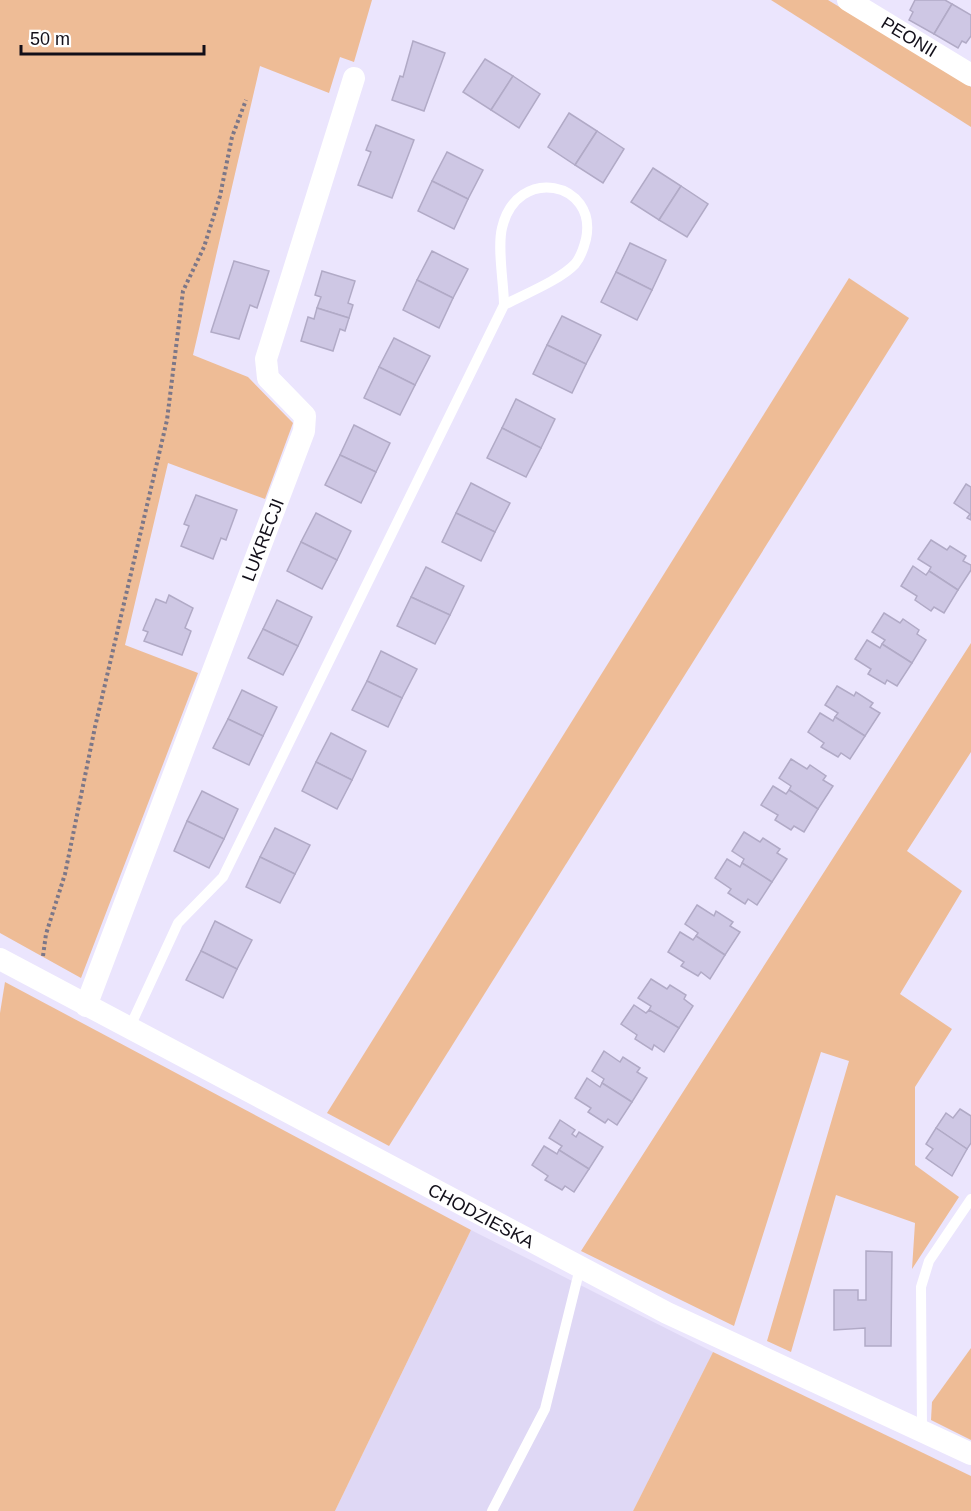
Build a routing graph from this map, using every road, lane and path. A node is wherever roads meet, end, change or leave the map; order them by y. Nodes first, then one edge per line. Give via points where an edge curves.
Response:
1 (848, 0) edge
2 (971, 75) edge
3 (354, 78) dead end
4 (246, 100) dead end
5 (504, 305) junction
6 (0, 959) edge
7 (39, 981) junction
8 (86, 1006) junction
9 (129, 1029) junction
10 (971, 1199) edge
11 (580, 1268) junction
12 (922, 1431) junction
13 (971, 1454) edge
14 (492, 1511) edge

1 - 2 street, PEONII
3 - 8 street, LUKRECJI via 265,364 268,378 302,410 306,420 304,431
4 - 7 path via 232,137 204,247 183,291 167,420 65,874 46,934
5 - 5 lane via 576,264 588,231 585,213 578,200 569,194 552,187 532,188 514,201 501,230
5 - 9 lane via 223,877 178,923
6 - 7 street, CHODZIESKA
7 - 8 street, CHODZIESKA
8 - 9 street, CHODZIESKA
9 - 11 street, CHODZIESKA
10 - 12 lane via 929,1261 921,1287
11 - 12 street, CHODZIESKA via 667,1313
11 - 14 lane via 545,1409
12 - 13 street, CHODZIESKA

